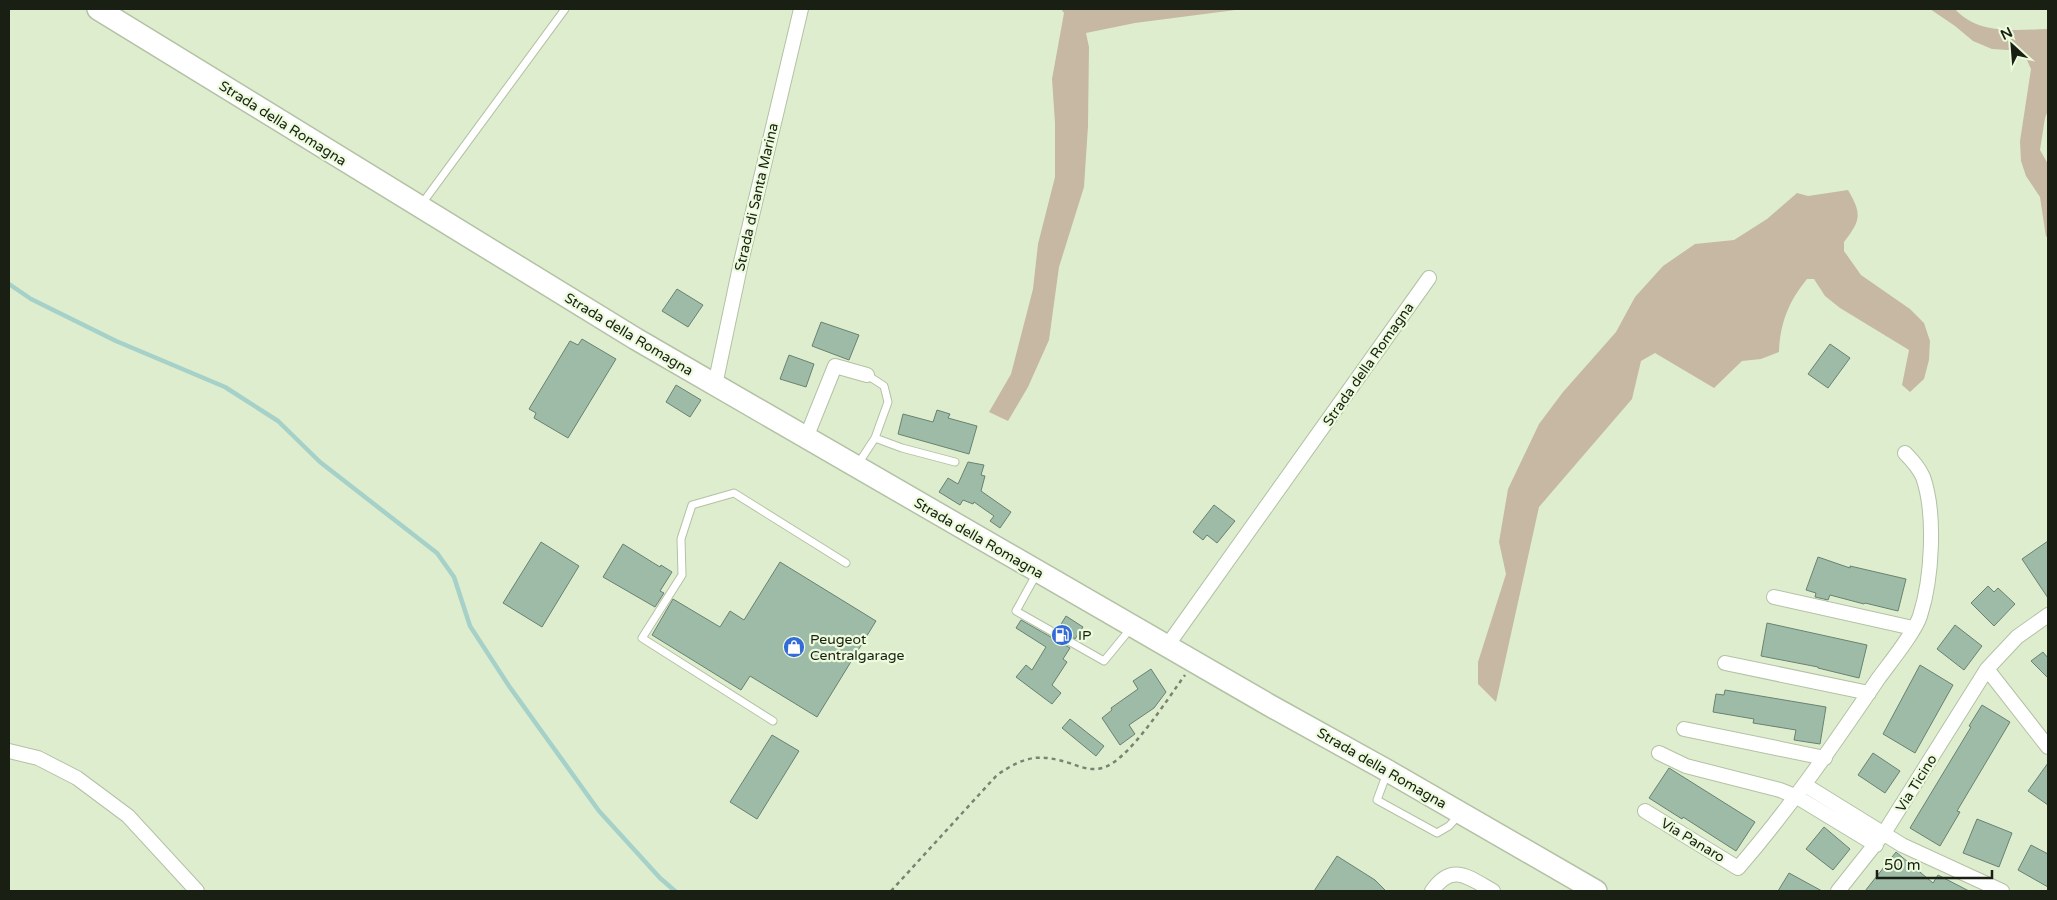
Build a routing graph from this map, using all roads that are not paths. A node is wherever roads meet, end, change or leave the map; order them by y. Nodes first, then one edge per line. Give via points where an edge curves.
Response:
1 (98, 9) edge
2 (566, 9) edge
3 (801, 9) edge
4 (420, 208) junction
5 (1429, 278) dead end
6 (867, 375) joint
7 (715, 385) junction
8 (806, 438) junction
9 (875, 438) junction
10 (1905, 453) dead end
11 (955, 462) dead end
12 (856, 467) junction
13 (846, 563) dead end
14 (1038, 572) junction
15 (1774, 597) dead end
16 (2048, 614) edge
17 (1132, 626) junction
18 (1913, 628) junction
19 (1167, 646) junction
20 (1725, 663) dead end
21 (1987, 669) junction
22 (1869, 693) junction
23 (773, 721) dead end
24 (1684, 729) dead end
25 (2048, 747) edge
26 (9, 751) edge
27 (1659, 753) dead end
28 (1825, 758) junction
29 (1388, 771) junction
30 (1804, 785) junction
31 (1797, 797) junction
32 (1645, 811) dead end
33 (1461, 813) junction
34 (1880, 839) junction
35 (197, 891) edge
36 (1432, 891) edge
37 (1493, 891) edge
38 (1596, 891) edge
39 (1838, 891) edge
40 (2002, 891) edge

1 - 4 main road, Strada della Romagna
2 - 4 lane
3 - 7 street, Strada di Santa Marina
4 - 7 main road, Strada della Romagna
5 - 19 street, Strada della Romagna
6 - 8 street via 835,366
6 - 9 lane via 884,386 888,402
7 - 8 main road, Strada della Romagna
8 - 12 main road, Strada della Romagna
9 - 11 lane
9 - 12 lane
10 - 18 street, Via Panaro via 1923,478 1931,536 1922,608
12 - 14 main road, Strada della Romagna
13 - 23 lane via 734,493 692,505 681,539 682,575 642,638
14 - 17 main road, Strada della Romagna
14 - 17 lane via 1016,611 1056,634 1104,661
15 - 18 street
16 - 21 street, Via Ticino via 2017,637
17 - 19 main road, Strada della Romagna
18 - 22 street, Via Panaro
19 - 29 main road, Strada della Romagna
20 - 22 street
21 - 25 street
21 - 34 street, Via Ticino
22 - 28 street, Via Panaro
24 - 28 street
26 - 35 street via 38,758 77,778 128,816
27 - 31 street via 1686,766
28 - 30 street, Via Panaro
29 - 33 main road, Strada della Romagna
29 - 33 lane via 1377,800 1437,833
30 - 31 street, Via Panaro
30 - 34 street
31 - 32 street, Via Panaro via 1738,868
31 - 34 street
33 - 38 main road, Strada della Romagna
34 - 39 street, Via Ticino
34 - 40 street via 1902,845
36 - 37 street via 1448,875 1461,873

